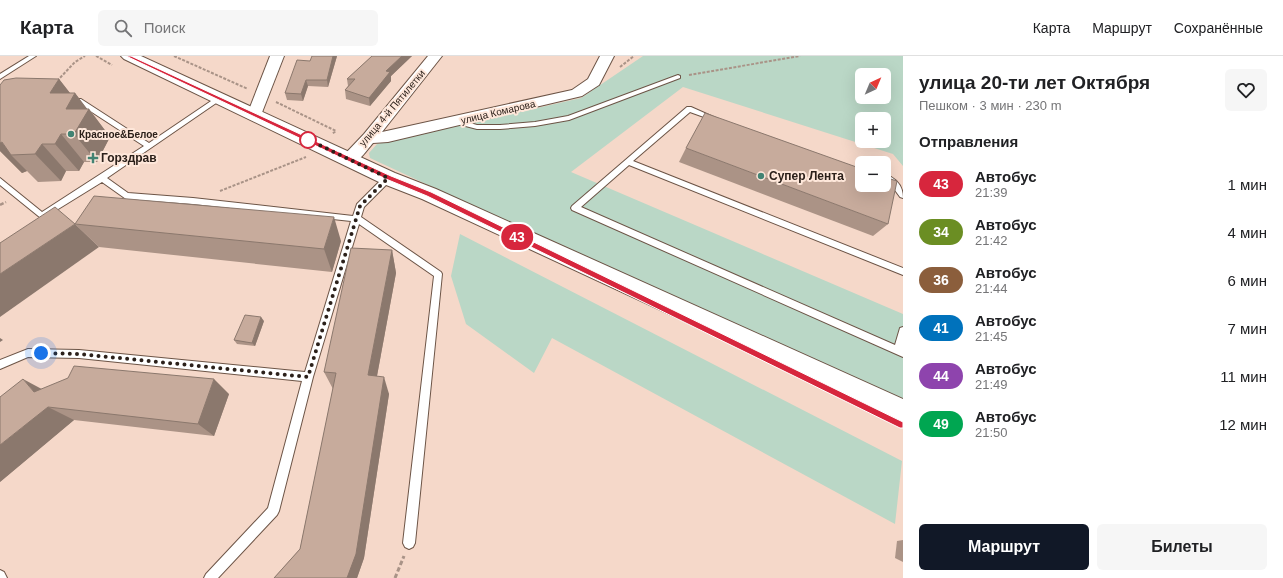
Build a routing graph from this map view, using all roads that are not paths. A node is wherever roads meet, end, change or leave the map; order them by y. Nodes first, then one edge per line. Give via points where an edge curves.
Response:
1 (33, 56) edge
2 (129, 56) edge
3 (277, 56) edge
4 (435, 56) edge
5 (607, 56) edge
6 (0, 77) edge
7 (678, 77) road end
8 (219, 99) junction
9 (63, 101) edge
10 (254, 115) junction
11 (456, 122) junction
12 (726, 122) edge
13 (369, 138) junction
14 (149, 146) junction
15 (349, 159) junction
16 (628, 162) junction
17 (102, 178) junction
18 (388, 178) junction
19 (891, 180) edge
20 (0, 181) edge
21 (429, 194) junction
22 (903, 195) edge
23 (357, 219) junction
24 (903, 272) edge
25 (903, 331) edge
26 (901, 352) edge
27 (0, 365) edge
28 (308, 377) junction
29 (903, 411) edge
30 (903, 425) edge
31 (409, 542) road end
32 (210, 578) edge

1 - 6 lane
2 - 8 main road
3 - 10 street
4 - 13 street, улица 4-й Пятилетки
5 - 11 street, улица Комарова via 594,82 577,93
7 - 11 lane via 569,118 500,127 477,127
8 - 10 main road
8 - 14 lane
9 - 14 lane via 79,101
10 - 15 main road
11 - 13 street, улица Комарова via 388,137
12 - 16 lane via 689,109
13 - 15 street, улица 4-й Пятилетки
14 - 17 lane
15 - 18 main road
16 - 24 lane
16 - 26 lane via 575,208
17 - 20 lane via 39,218
17 - 23 lane via 126,196
18 - 21 main road
18 - 23 lane via 360,206
19 - 22 lane
21 - 29 main road
21 - 30 main road
23 - 28 lane
23 - 31 lane via 438,274
25 - 26 lane
27 - 28 lane via 28,353 79,354
28 - 32 lane via 273,511

